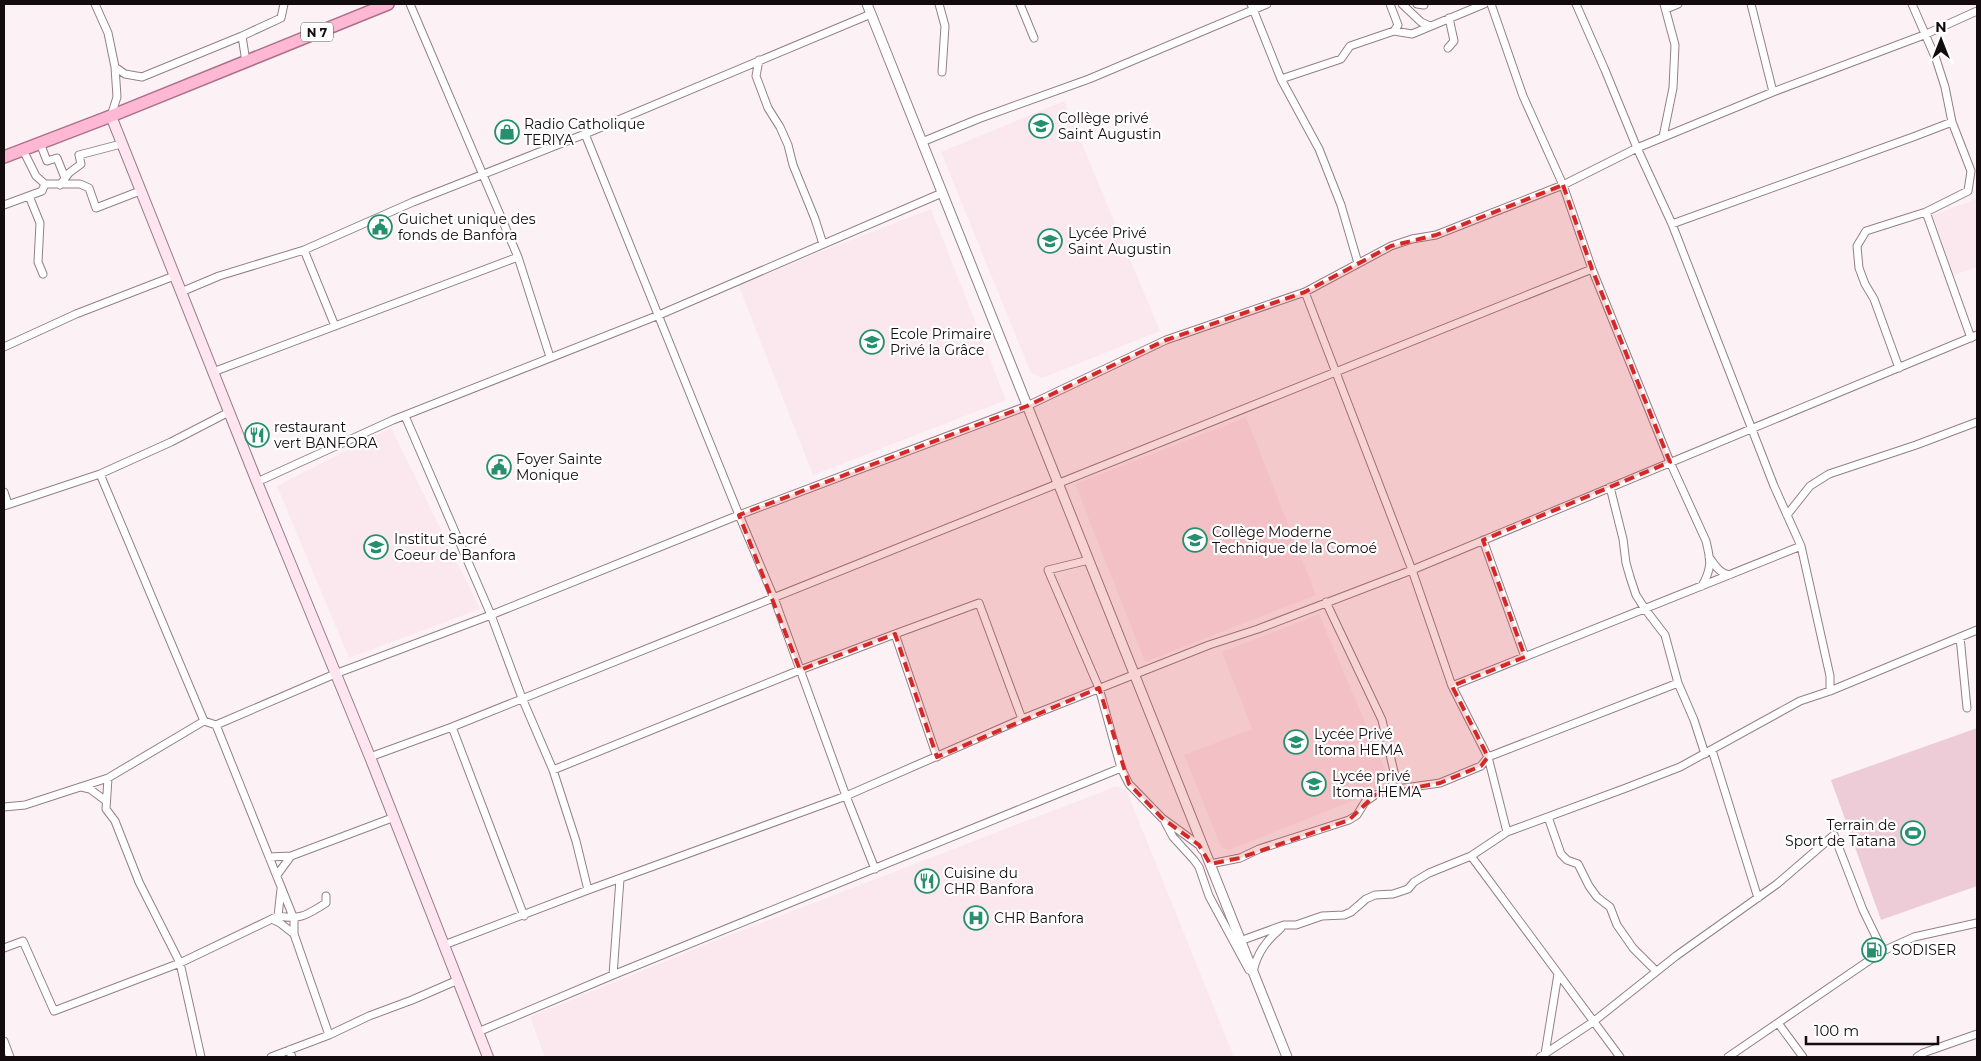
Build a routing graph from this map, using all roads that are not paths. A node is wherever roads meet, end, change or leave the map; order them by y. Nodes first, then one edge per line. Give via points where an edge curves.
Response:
1 (95, 4) edge
2 (284, 4) edge
3 (388, 4) edge
4 (410, 4) edge
5 (867, 4) edge
6 (939, 4) edge
7 (1020, 4) edge
8 (1267, 4) edge
9 (1390, 4) edge
10 (1402, 4) edge
11 (1484, 4) edge
12 (1491, 4) edge
13 (1576, 4) edge
14 (1678, 4) edge
15 (1751, 4) edge
16 (1912, 4) edge
17 (1252, 6) edge
18 (1665, 7) edge
19 (1977, 11) edge
20 (871, 14) junction
21 (1449, 18) junction
22 (1430, 26) junction
23 (1394, 31) junction
24 (1924, 35) junction
25 (242, 36) junction
26 (1034, 38) dead end
27 (1448, 48) dead end
28 (759, 60) junction
29 (246, 62) junction
30 (115, 67) junction
31 (942, 72) dead end
32 (1281, 79) junction
33 (1773, 92) junction
34 (111, 116) junction
35 (1952, 122) junction
36 (585, 134) junction
37 (1663, 137) junction
38 (922, 142) junction
39 (40, 143) junction
40 (121, 144) junction
41 (1637, 148) junction
42 (23, 150) junction
43 (4, 157) edge
44 (482, 175) junction
45 (63, 182) junction
46 (45, 184) junction
47 (1562, 185) junction
48 (140, 191) junction
49 (942, 192) junction
50 (29, 196) junction
51 (4, 204) edge
52 (1926, 212) junction
53 (1672, 224) junction
54 (823, 244) junction
55 (304, 250) junction
56 (518, 257) junction
57 (1358, 263) junction
58 (1592, 269) junction
59 (43, 274) dead end
60 (174, 276) junction
61 (181, 292) junction
62 (1305, 292) junction
63 (659, 315) junction
64 (335, 326) junction
65 (1974, 337) edge
66 (4, 347) edge
67 (550, 357) junction
68 (1898, 368) junction
69 (1336, 371) junction
70 (213, 372) junction
71 (1027, 406) junction
72 (229, 412) junction
73 (405, 416) junction
74 (1977, 422) edge
75 (1752, 428) junction
76 (1670, 462) junction
77 (100, 474) junction
78 (257, 482) junction
79 (1058, 484) junction
80 (1610, 487) junction
81 (4, 492) edge
82 (6, 505) edge
83 (739, 515) junction
84 (1787, 515) junction
85 (1483, 540) junction
86 (1801, 546) junction
87 (1709, 557) junction
88 (1088, 560) junction
89 (1412, 570) junction
90 (1729, 575) junction
91 (1702, 586) junction
92 (774, 598) junction
93 (1326, 602) junction
94 (1645, 609) junction
95 (491, 615) junction
96 (1977, 630) edge
97 (895, 634) junction
98 (1960, 637) junction
99 (1525, 657) junction
100 (800, 670) junction
101 (335, 674) junction
102 (1134, 675) junction
103 (1678, 683) junction
104 (1452, 686) junction
105 (1099, 688) junction
106 (1830, 691) junction
107 (522, 698) junction
108 (1967, 708) dead end
109 (1022, 719) junction
110 (204, 721) junction
111 (216, 725) junction
112 (452, 727) junction
113 (1712, 750) junction
114 (1705, 754) junction
115 (370, 757) junction
116 (937, 757) junction
117 (1488, 757) junction
118 (1121, 768) junction
119 (553, 770) junction
120 (108, 778) junction
121 (81, 787) junction
122 (1390, 790) junction
123 (846, 796) junction
124 (106, 801) junction
125 (4, 807) edge
126 (1548, 817) junction
127 (392, 818) junction
128 (1162, 818) junction
129 (1507, 832) junction
130 (291, 856) junction
131 (1471, 856) junction
132 (269, 857) junction
133 (1210, 864) junction
134 (875, 869) junction
135 (278, 875) junction
136 (620, 879) junction
137 (282, 886) junction
138 (588, 890) junction
139 (326, 896) dead end
140 (1758, 898) junction
141 (524, 916) junction
142 (275, 918) junction
143 (294, 919) junction
144 (1977, 923) edge
145 (1284, 925) junction
146 (294, 934) junction
147 (1240, 942) junction
148 (444, 946) junction
149 (4, 948) edge
150 (1883, 951) junction
151 (180, 963) junction
152 (1656, 971) junction
153 (1253, 973) junction
154 (1558, 974) junction
155 (613, 975) junction
156 (458, 980) junction
157 (1257, 983) junction
158 (1593, 1022) junction
159 (1778, 1023) junction
160 (478, 1032) junction
161 (1977, 1034) edge
162 (328, 1035) junction
163 (4, 1040) edge
164 (290, 1054) edge
165 (1542, 1055) edge
166 (10, 1057) edge
167 (201, 1057) edge
168 (271, 1057) edge
169 (488, 1057) edge
170 (1286, 1057) edge
171 (1620, 1057) edge
172 (1728, 1057) edge
173 (1803, 1057) edge
174 (1917, 1057) edge

1 - 30 street via 108,33
2 - 25 street via 281,18
3 - 29 highway, N 7
4 - 44 street
5 - 20 street
6 - 31 street via 945,26
7 - 26 street
8 - 17 street
9 - 23 street via 1398,25
10 - 22 street
11 - 21 street
12 - 47 street via 1523,96
13 - 41 street
14 - 18 street
15 - 33 street
16 - 24 street
17 - 32 street
17 - 38 street via 1089,79
18 - 37 street via 1676,45 1673,88
19 - 24 street
20 - 28 street
20 - 38 street
21 - 22 street
21 - 27 street via 1454,41
22 - 23 street via 1412,34
23 - 32 street via 1350,46 1341,59
24 - 33 street
24 - 35 street via 1936,59
25 - 29 street
25 - 30 street via 142,77 124,74
28 - 36 street
28 - 54 street via 756,76 768,108 788,145 792,165
29 - 34 highway, N 7
30 - 34 street via 117,97
32 - 57 street via 1319,149 1341,204
33 - 37 street
34 - 39 highway, N 7
34 - 40 main road
35 - 52 street via 1971,171 1968,191
35 - 53 street
36 - 44 street
36 - 63 street
37 - 41 street
38 - 49 street
39 - 42 highway, N 7
39 - 45 street via 47,160 57,158
40 - 45 street via 79,155 81,164
40 - 48 main road
41 - 47 street
41 - 53 street
42 - 43 highway, N 7
42 - 46 street via 36,176
44 - 55 street
44 - 56 street
45 - 46 street
45 - 48 street via 89,188 96,208
46 - 50 street via 42,191
47 - 57 street via 1436,235 1391,246
47 - 58 street
48 - 60 main road
49 - 54 street
49 - 71 street
50 - 51 street
50 - 59 street via 40,223 38,262
52 - 65 street
52 - 68 street via 1866,232 1857,246 1859,268
53 - 75 street
54 - 63 street
55 - 61 street via 219,276
55 - 64 street
56 - 64 street
56 - 67 street
57 - 62 street
58 - 69 street
58 - 76 street
60 - 61 main road
60 - 66 street via 76,314
61 - 70 main road
62 - 69 street
62 - 71 street via 1166,340
63 - 67 street
63 - 83 street
64 - 70 street
65 - 68 street
67 - 73 street
68 - 75 street
69 - 79 street
69 - 89 street
70 - 72 main road
71 - 79 street
71 - 83 street
72 - 77 street
72 - 78 main road
73 - 78 street
73 - 95 street
74 - 84 street via 1829,474 1810,486
75 - 76 street
75 - 84 street
76 - 80 street
76 - 87 street via 1700,525
77 - 82 street
77 - 110 street
78 - 101 main road
79 - 88 street
79 - 92 street
80 - 85 street
80 - 94 street via 1626,563 1636,595
81 - 82 street
83 - 92 street
83 - 95 street
84 - 86 street
85 - 89 street
85 - 99 street
86 - 90 street
86 - 106 street via 1830,676
87 - 90 street via 1716,568
87 - 91 street via 1710,572
88 - 102 street
88 - 105 street via 1048,570
89 - 93 street
89 - 104 street
90 - 91 street
91 - 94 street
92 - 100 street
92 - 107 street
93 - 102 street
93 - 122 street via 1382,720 1394,776
94 - 99 street
94 - 103 street via 1665,635
95 - 101 street
95 - 107 street
96 - 98 street
97 - 100 street
97 - 109 street via 978,603
97 - 116 street
98 - 106 street
98 - 108 street
99 - 104 street
100 - 119 street
100 - 123 street
101 - 111 street
101 - 115 main road
102 - 105 street
102 - 133 street
103 - 114 street
103 - 117 street
104 - 117 street
105 - 109 street
105 - 118 street
106 - 113 street via 1800,701
107 - 112 street
107 - 119 street
109 - 116 street
110 - 111 street
110 - 120 street
111 - 132 street
112 - 115 street
112 - 141 street
113 - 114 street
113 - 140 street
114 - 126 street
115 - 127 main road
116 - 123 street
117 - 122 street via 1481,766 1440,783
117 - 129 street
118 - 128 street via 1129,784
118 - 134 street
119 - 138 street
120 - 121 street
120 - 124 street
121 - 124 street via 90,789
121 - 125 street via 25,806
122 - 133 street via 1364,802 1349,820 1258,849 1240,858
123 - 134 street
123 - 136 street
124 - 151 street via 106,810 115,821 139,882
126 - 129 street
126 - 152 street via 1561,854 1578,864 1589,886 1610,907 1632,948
127 - 130 street
127 - 148 main road
128 - 133 street via 1199,845
128 - 157 street via 1194,860 1219,916
129 - 131 street
130 - 132 street
130 - 135 street
131 - 145 street via 1430,873 1408,889 1366,899 1344,915 1322,916 1296,925
131 - 154 street
132 - 135 street
133 - 147 street
134 - 155 street
135 - 137 street
136 - 138 street
136 - 155 street
137 - 142 street
137 - 143 street
138 - 141 street
139 - 143 street via 326,903
140 - 150 street via 1834,835
140 - 152 street
141 - 148 street
142 - 143 street
142 - 146 street
142 - 151 street
143 - 146 street
144 - 150 street via 1914,937
145 - 147 street
145 - 153 street via 1262,948
146 - 162 street
147 - 153 street
148 - 156 main road
149 - 151 street via 23,941 54,1011
150 - 159 street
151 - 167 street
152 - 158 street
153 - 157 street
154 - 158 street
154 - 165 street
155 - 160 street
156 - 160 main road
156 - 162 street
157 - 170 street
158 - 165 street
158 - 171 street
159 - 172 street
159 - 173 street
160 - 169 main road
161 - 174 street
162 - 164 street
163 - 166 street
164 - 168 street

